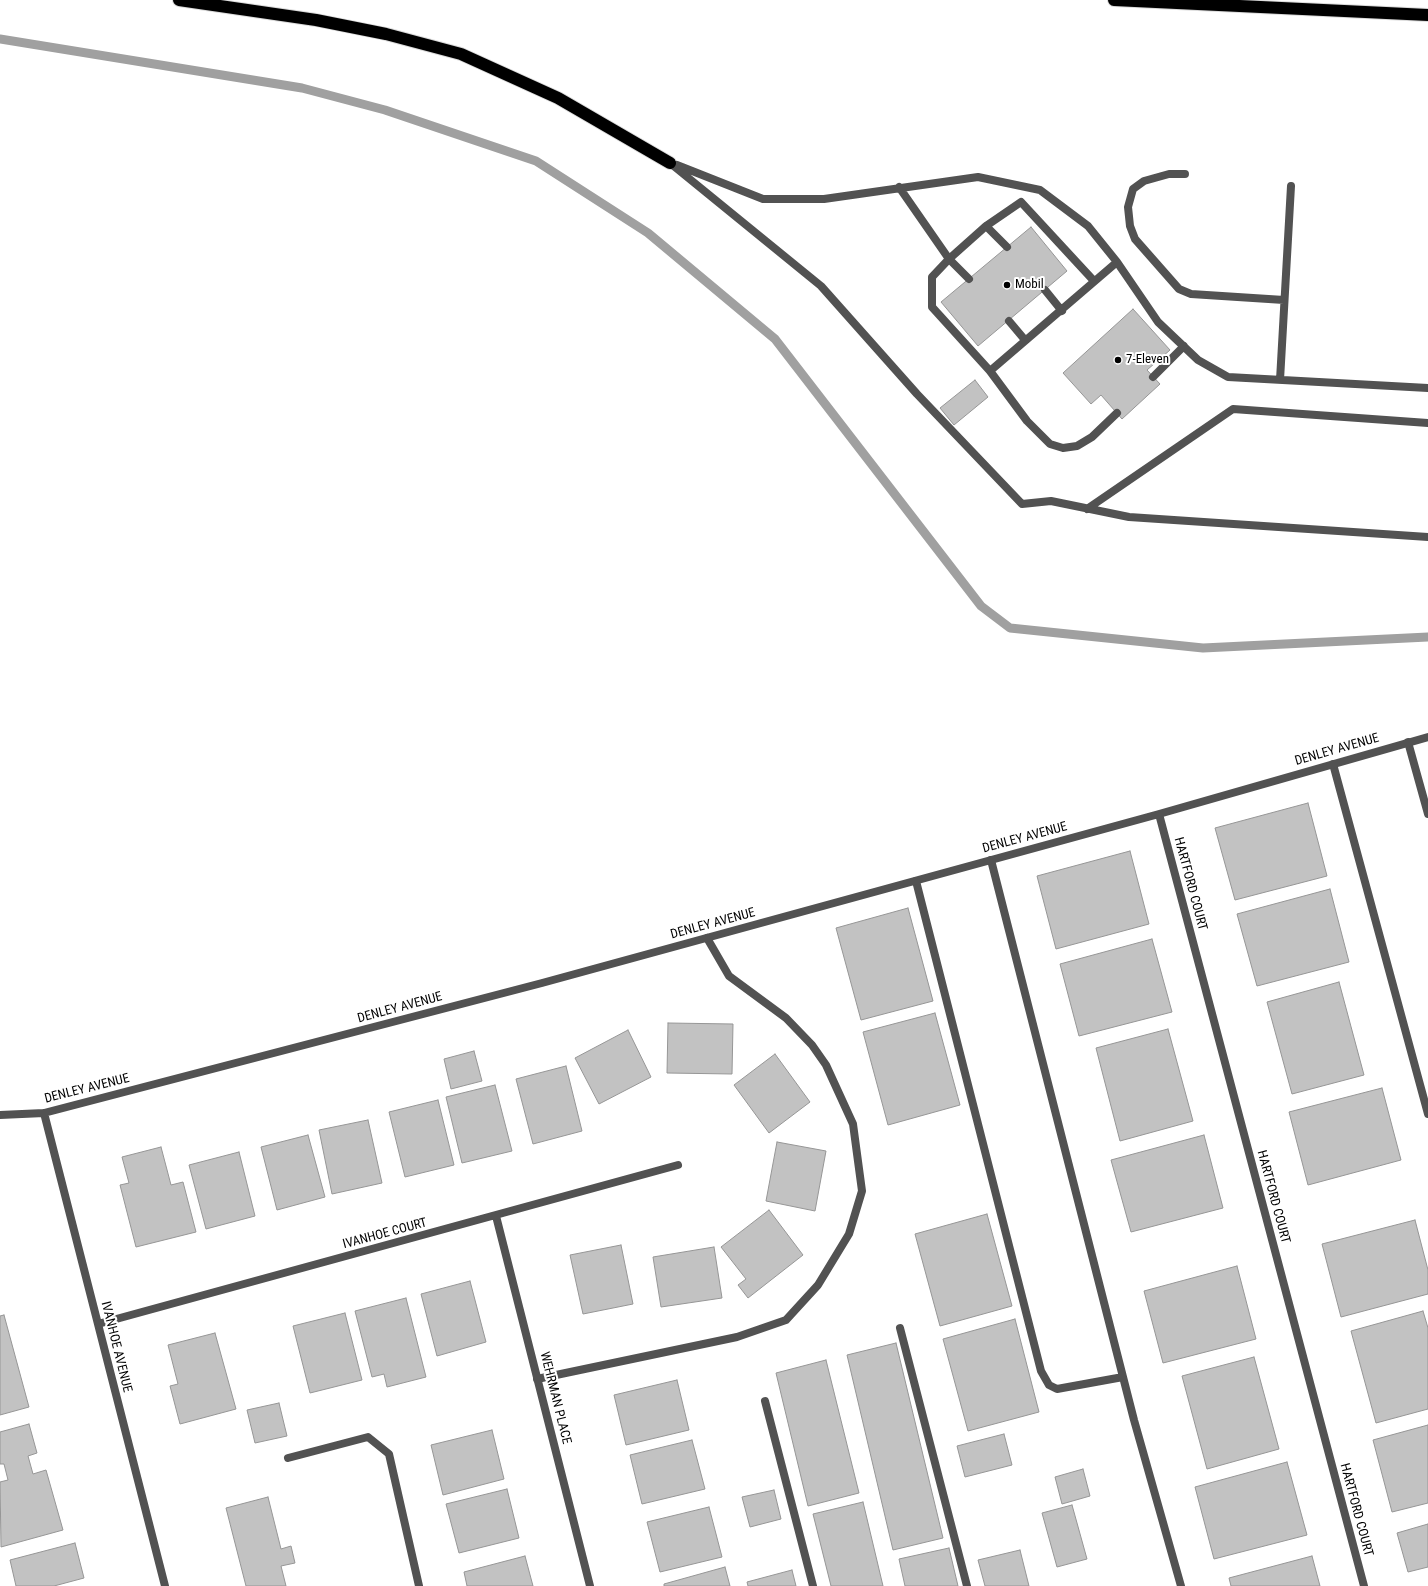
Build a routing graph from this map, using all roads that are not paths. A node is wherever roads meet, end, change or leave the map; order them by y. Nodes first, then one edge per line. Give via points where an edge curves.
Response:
1 (179, 0) edge
2 (1114, 0) edge
3 (1428, 15) edge
4 (670, 163) junction
5 (1185, 174) dead end
6 (1291, 186) dead end
7 (899, 187) junction
8 (986, 226) junction
9 (1006, 247) dead end
10 (949, 259) junction
11 (1117, 262) junction
12 (969, 279) dead end
13 (1094, 281) junction
14 (1045, 290) dead end
15 (1284, 300) junction
16 (1062, 311) junction
17 (1009, 321) dead end
18 (1025, 340) junction
19 (1184, 346) junction
20 (990, 371) junction
21 (1153, 377) dead end
22 (1280, 380) junction
23 (1428, 388) edge
24 (1117, 414) dead end
25 (1428, 423) edge
26 (1087, 508) junction
27 (1428, 537) edge
28 (1428, 737) edge
29 (1408, 742) junction
30 (1333, 764) junction
31 (1159, 814) junction
32 (1428, 814) edge
33 (991, 860) junction
34 (916, 881) junction
35 (707, 938) junction
36 (44, 1113) junction
37 (1428, 1114) edge
38 (0, 1115) edge
39 (678, 1165) dead end
40 (496, 1216) junction
41 (98, 1324) junction
42 (900, 1328) dead end
43 (1123, 1377) junction
44 (537, 1379) junction
45 (765, 1401) dead end
46 (288, 1458) dead end
47 (165, 1586) edge
48 (419, 1586) edge
49 (590, 1586) edge
50 (813, 1586) edge
51 (967, 1586) edge
52 (1181, 1586) edge
53 (1364, 1586) edge

1 - 4 highway via 316,20 386,34 461,54 558,98
2 - 3 highway
4 - 7 street via 763,200 824,199
4 - 26 street via 821,286 917,394 1022,504 1051,501
5 - 15 street via 1169,174 1144,181 1133,189 1128,207 1130,226 1135,239 1179,289 1191,294
6 - 15 street
7 - 10 street
7 - 11 street via 978,177 1040,190 1088,226
8 - 9 street
8 - 10 street
8 - 13 street via 1021,202
10 - 12 street
10 - 20 street via 932,277 932,307
11 - 13 street
11 - 19 street via 1158,322
13 - 16 street
14 - 16 street
15 - 22 street
16 - 18 street
17 - 18 street
18 - 20 street
19 - 21 street
19 - 22 street via 1198,360 1228,377
20 - 24 street via 1027,421 1050,444 1063,448 1077,446 1092,437
22 - 23 street
25 - 26 street via 1233,409
26 - 27 street via 1129,517
28 - 29 street, DENLEY AVENUE
29 - 30 street, DENLEY AVENUE
29 - 32 street
30 - 31 street, DENLEY AVENUE
30 - 37 street
31 - 33 street, DENLEY AVENUE
31 - 53 street, HARTFORD COURT
33 - 34 street, DENLEY AVENUE
33 - 43 street
34 - 35 street, DENLEY AVENUE
34 - 43 street via 1041,1371 1049,1385 1057,1389
35 - 36 street, DENLEY AVENUE
35 - 44 street via 729,976 786,1018 812,1045 826,1065 853,1124 862,1191 849,1234 818,1285 786,1320 737,1337
36 - 38 street, DENLEY AVENUE
36 - 41 street, IVANHOE AVENUE
39 - 40 street, IVANHOE COURT
40 - 41 street, IVANHOE COURT
40 - 44 street, WEHRMAN PLACE
41 - 47 street, IVANHOE AVENUE
42 - 51 street
43 - 52 street
44 - 49 street, WEHRMAN PLACE
45 - 50 street
46 - 48 street via 368,1437 389,1454

